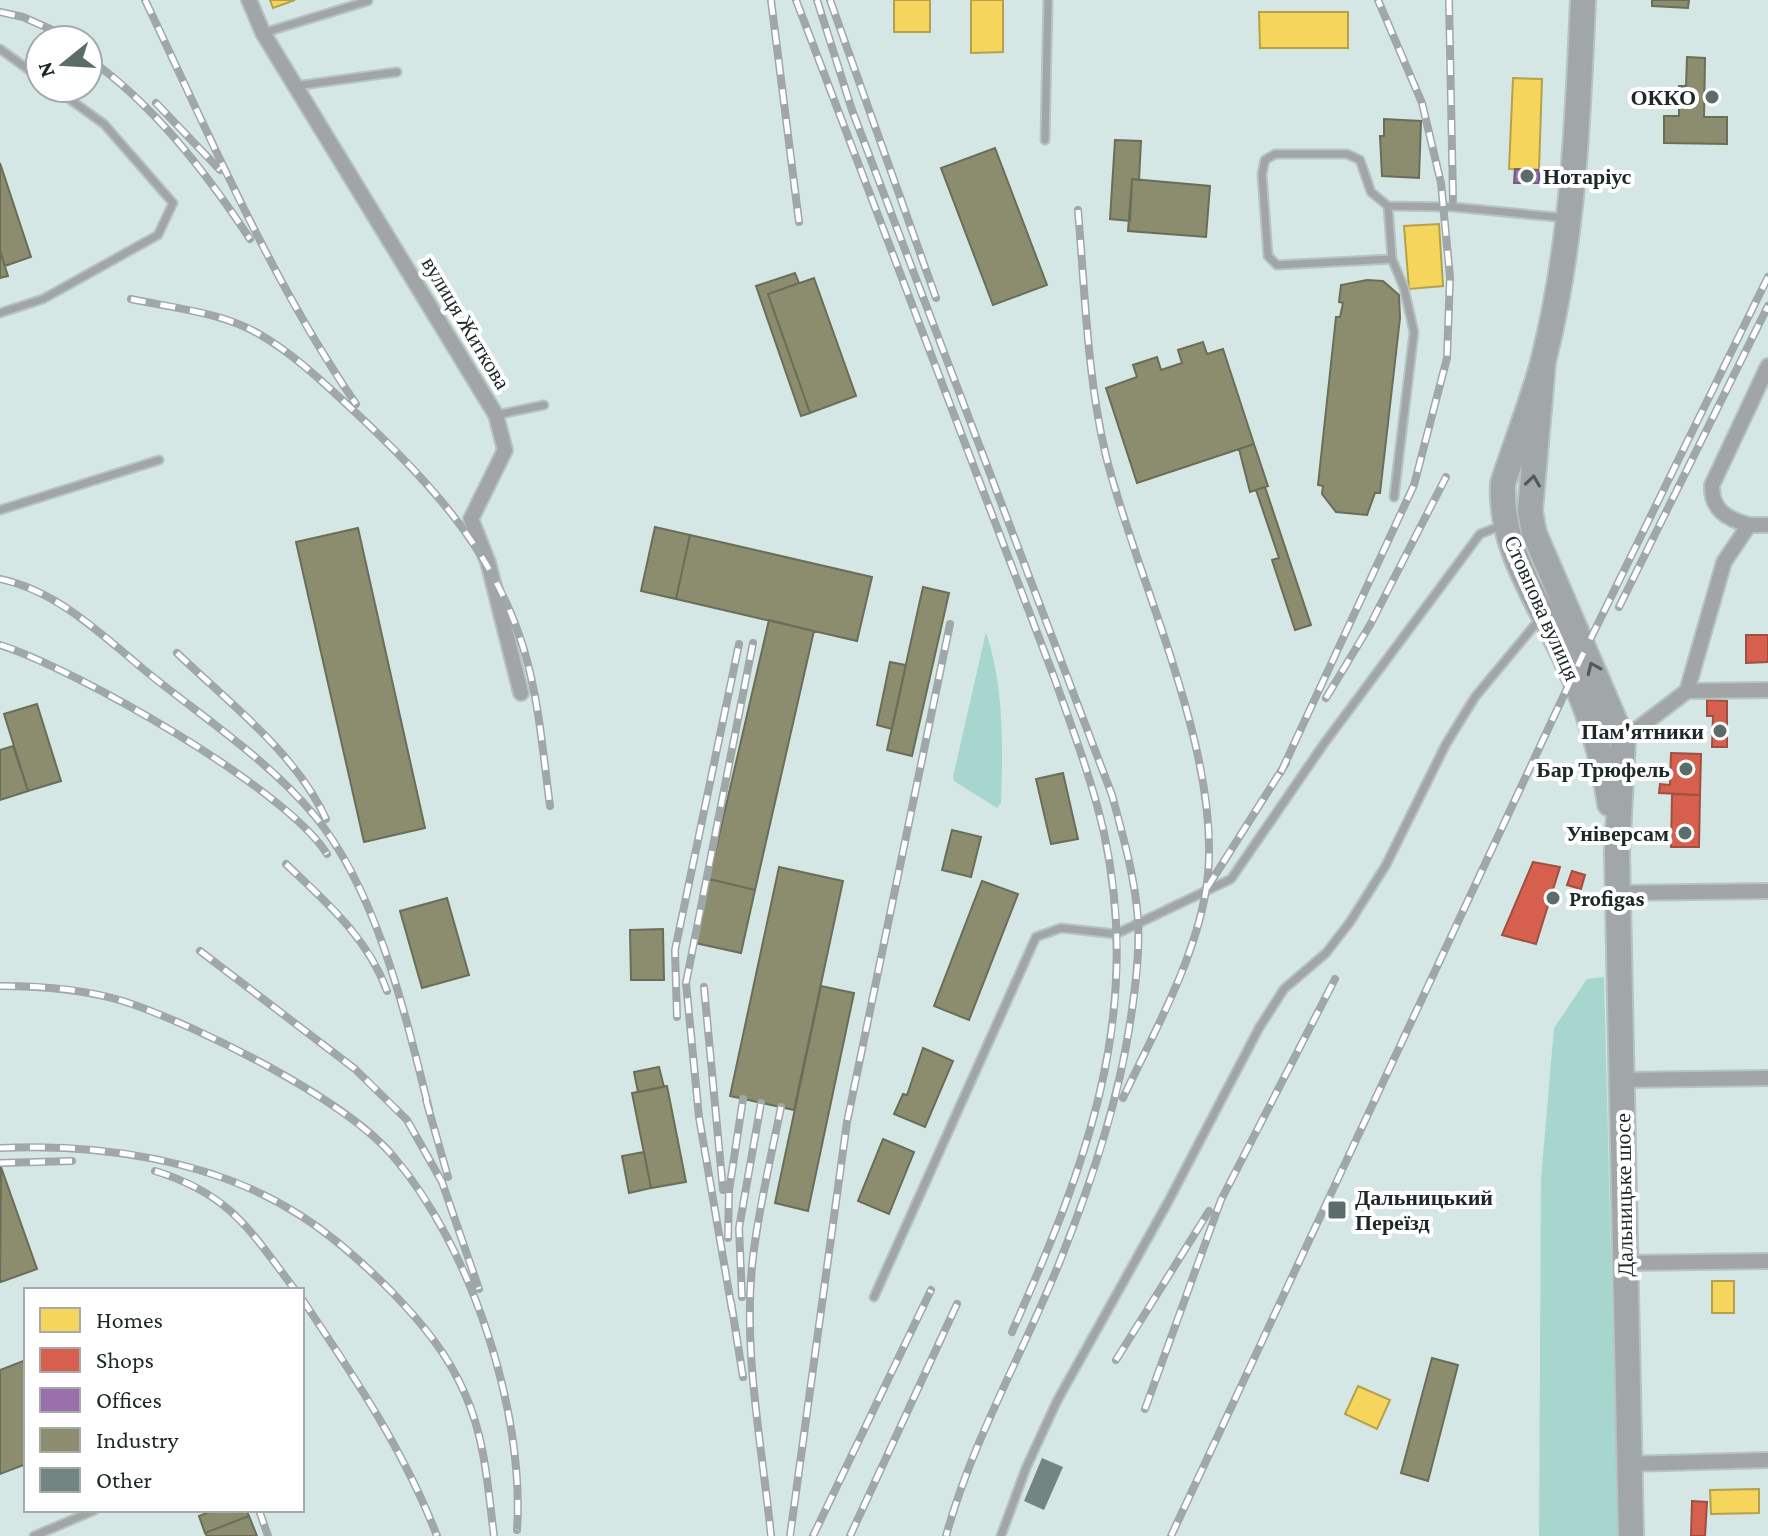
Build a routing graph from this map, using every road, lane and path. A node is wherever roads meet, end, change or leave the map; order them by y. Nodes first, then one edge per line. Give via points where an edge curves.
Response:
1 (249, 0) edge
2 (1048, 0) edge
3 (1583, 0) edge
4 (368, 1) edge
5 (263, 33) junction
6 (0, 49) edge
7 (24, 66) edge
8 (397, 72) dead end
9 (295, 86) junction
10 (76, 104) edge
11 (1045, 140) dead end
12 (1388, 206) junction
13 (1568, 219) junction
14 (1392, 259) junction
15 (0, 313) edge
16 (1543, 363) junction
17 (1768, 366) edge
18 (544, 405) dead end
19 (496, 415) junction
20 (159, 460) dead end
21 (1394, 497) dead end
22 (0, 510) edge
23 (1505, 524) junction
24 (1749, 525) junction
25 (1768, 525) edge
26 (1544, 614) junction
27 (1768, 690) edge
28 (1687, 691) junction
29 (521, 693) dead end
30 (1623, 740) junction
31 (1617, 854) junction
32 (1768, 891) edge
33 (1618, 893) junction
34 (1768, 1078) edge
35 (1622, 1080) junction
36 (1768, 1261) edge
37 (1625, 1263) junction
38 (874, 1297) dead end
39 (1768, 1460) edge
40 (1629, 1464) junction
41 (90, 1512) edge
42 (34, 1536) edge
43 (1001, 1536) edge
44 (1631, 1536) edge

1 - 5 street, вулиця Житкова
2 - 11 lane
3 - 13 main road, Стовпова вулиця
4 - 5 lane
5 - 9 street, вулиця Житкова
6 - 7 lane
8 - 9 lane
9 - 19 street, вулиця Житкова
10 - 15 lane via 104,124 173,203 158,235 43,299
12 - 13 lane
12 - 14 lane
12 - 14 lane via 1371,192 1360,160 1347,154 1275,154 1265,160 1268,256 1277,265
13 - 16 main road, Стовпова вулиця
14 - 21 lane via 1414,332
16 - 23 main road, Стовпова вулиця via 1503,483
30 -> 16 main road, Стовпова вулиця via 1542,557 1530,511
17 - 24 street via 1712,485 1715,505 1723,515
18 - 19 lane
19 - 29 street, вулиця Житкова via 505,450 471,519 488,562
20 - 22 lane
23 - 26 main road, Стовпова вулиця
23 - 38 lane via 1480,534 1231,879 1116,934 1061,928 1036,937
24 - 25 street
24 - 28 street via 1724,562
26 - 31 main road, Стовпова вулиця via 1579,689 1604,764
26 - 43 lane via 1475,697 1350,922 1273,1005 1057,1401
27 - 28 street
28 - 30 street
30 - 31 main road
31 - 33 main road, Дальницьке шосе
32 - 33 street
33 - 35 main road, Дальницьке шосе
34 - 35 street
35 - 37 main road, Дальницьке шосе
36 - 37 street
37 - 40 main road, Дальницьке шосе
39 - 40 street
40 - 44 main road, Дальницьке шосе
41 - 42 lane

